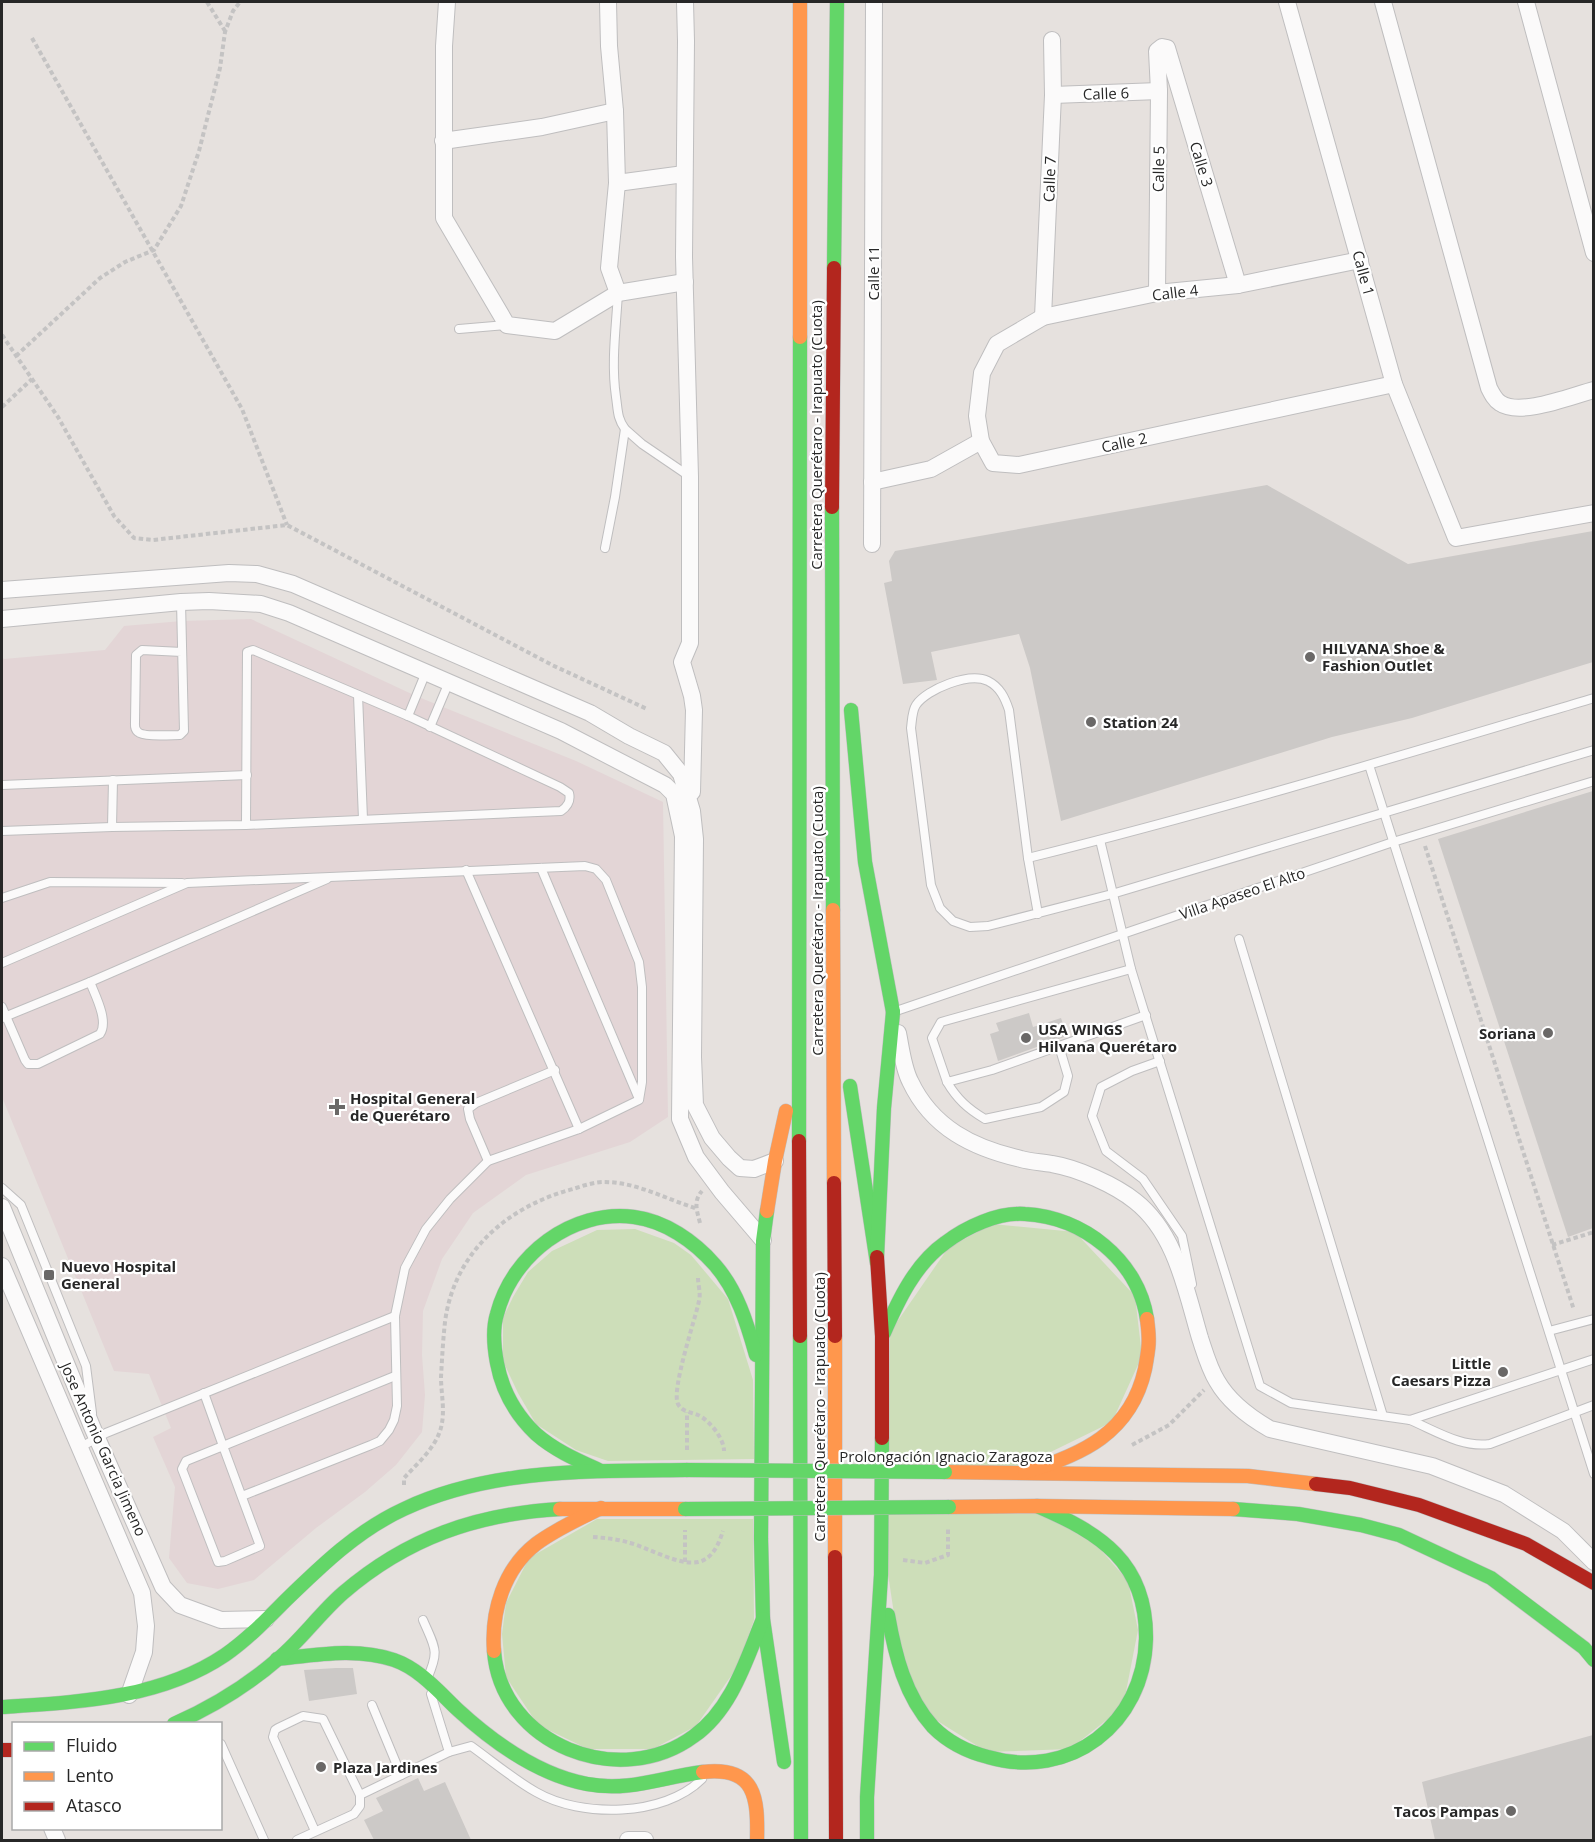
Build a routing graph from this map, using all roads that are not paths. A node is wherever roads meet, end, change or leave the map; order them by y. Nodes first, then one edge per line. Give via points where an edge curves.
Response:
1 (447, 2) edge
2 (608, 2) edge
3 (685, 2) edge
4 (800, 2) edge
5 (837, 2) edge
6 (874, 2) edge
7 (1287, 2) edge
8 (1383, 2) edge
9 (1526, 2) edge
10 (1052, 40) dead end
11 (1162, 47) joint
12 (1159, 91) junction
13 (1053, 95) junction
14 (615, 111) junction
15 (443, 141) junction
16 (684, 174) junction
17 (617, 183) junction
18 (1593, 253) edge
19 (1360, 260) junction
20 (685, 282) junction
21 (1238, 285) junction
22 (618, 292) junction
23 (1157, 293) junction
24 (1043, 317) junction
25 (507, 325) junction
26 (459, 329) dead end
27 (1394, 384) junction
28 (1593, 390) edge
29 (625, 429) junction
30 (981, 441) junction
31 (690, 477) junction
32 (872, 482) junction
33 (832, 493) junction
34 (1593, 513) edge
35 (872, 544) dead end
36 (605, 548) dead end
37 (2, 590) edge
38 (181, 602) junction
39 (2, 619) edge
40 (846, 648) dead end
41 (182, 652) junction
42 (426, 672) junction
43 (449, 682) junction
44 (358, 695) junction
45 (850, 696) dead end
46 (1593, 698) edge
47 (408, 716) junction
48 (430, 727) junction
49 (1593, 750) edge
50 (1369, 765) junction
51 (247, 775) junction
52 (113, 780) junction
53 (1593, 781) edge
54 (2, 785) edge
55 (692, 811) junction
56 (1385, 813) junction
57 (363, 819) junction
58 (246, 825) junction
59 (112, 827) junction
60 (2, 831) edge
61 (683, 836) junction
62 (1100, 840) junction
63 (1393, 842) junction
64 (1028, 858) junction
65 (541, 868) junction
66 (466, 870) junction
67 (333, 876) junction
68 (187, 883) junction
69 (1112, 894) junction
70 (2, 898) edge
71 (1038, 914) junction
72 (1121, 935) junction
73 (1239, 939) dead end
74 (2, 963) edge
75 (1131, 969) junction
76 (834, 979) junction
77 (90, 982) junction
78 (2, 1007) edge
79 (893, 1012) junction
80 (1146, 1015) junction
81 (3, 1017) edge
82 (1059, 1046) junction
83 (799, 1058) junction
84 (1160, 1060) junction
85 (555, 1070) junction
86 (947, 1082) junction
87 (639, 1100) junction
88 (579, 1129) junction
89 (488, 1161) junction
90 (775, 1161) junction
91 (2, 1188) edge
92 (2, 1207) edge
93 (764, 1241) junction
94 (877, 1263) junction
95 (2, 1266) edge
96 (395, 1316) junction
97 (1593, 1319) edge
98 (1549, 1331) junction
99 (882, 1336) junction
100 (1593, 1359) edge
101 (1208, 1361) junction
102 (1561, 1370) junction
103 (395, 1376) junction
104 (763, 1383) junction
105 (204, 1393) junction
106 (1593, 1405) edge
107 (1575, 1411) junction
108 (1383, 1416) junction
109 (1410, 1420) junction
110 (96, 1433) junction
111 (223, 1446) junction
112 (79, 1448) junction
113 (604, 1472) junction
114 (1025, 1472) junction
115 (1593, 1474) edge
116 (242, 1496) junction
117 (1037, 1506) junction
118 (601, 1508) junction
119 (144, 1542) junction
120 (124, 1552) junction
121 (1593, 1562) edge
122 (881, 1575) junction
123 (1593, 1583) edge
124 (266, 1619) junction
125 (763, 1619) junction
126 (423, 1620) dead end
127 (277, 1659) junction
128 (1593, 1660) edge
129 (426, 1680) junction
130 (129, 1695) junction
131 (372, 1705) dead end
132 (2, 1707) edge
133 (178, 1722) edge
134 (222, 1746) edge
135 (449, 1752) junction
136 (711, 1770) junction
137 (401, 1774) junction
138 (360, 1795) junction
139 (315, 1831) junction
140 (264, 1840) edge
141 (297, 1840) edge
142 (628, 1840) edge
143 (645, 1840) edge
144 (757, 1840) edge
145 (796, 1840) edge
146 (801, 1840) edge
147 (836, 1840) edge
148 (867, 1840) edge

1 - 15 street
2 - 14 street
3 - 16 street
4 - 83 main road, Carretera Querétaro - Irapuato (Cuota)
5 - 33 main road, Carretera Querétaro - Irapuato (Cuota)
6 - 32 street, Calle 11
7 - 19 street, Calle 1
8 - 28 street via 1489,388 1501,404 1513,408 1527,408
9 - 18 street
10 - 13 street, Calle 7
11 - 12 street, Calle 5 via 1157,51
11 - 21 street, Calle 3 via 1167,48
12 - 13 street, Calle 6
12 - 23 street, Calle 5
13 - 24 street, Calle 7
14 - 15 street via 542,127
14 - 17 street
15 - 25 street via 444,218
16 - 17 street
16 - 20 street
17 - 22 street via 609,268
19 - 21 street, Calle 4
19 - 27 street, Calle 1
20 - 22 street
20 - 31 street
21 - 23 street, Calle 4
22 - 25 street via 555,331
22 - 29 lane via 614,384 617,415
23 - 24 street, Calle 4
24 - 30 street, Calle 4 via 997,344 982,373 977,416
25 - 26 lane
27 - 30 street, Calle 2 via 1019,465 993,463
27 - 34 street, Calle 1 via 1456,538
29 - 31 lane
29 - 36 lane
30 - 32 street via 931,469
31 - 55 street via 690,643 682,662 694,710
32 - 35 street, Calle 11
33 - 40 main road
33 - 76 main road, Carretera Querétaro - Irapuato (Cuota)
37 - 55 street via 229,573 257,574 293,584 590,713 664,753 681,774
38 - 39 street
38 - 41 lane
38 - 42 street via 261,604
41 - 41 lane via 183,734 138,732 136,655 142,650
42 - 43 street
42 - 47 lane
43 - 48 lane
43 - 61 street via 561,731 665,785 674,795
44 - 47 lane
44 - 51 lane via 262,652 247,652
44 - 57 lane
45 - 79 main road via 865,862
46 - 50 lane
47 - 48 lane
48 - 57 lane via 560,787 569,793 567,806 561,811
49 - 56 lane
50 - 56 lane
50 - 62 lane
51 - 52 lane
51 - 58 lane
52 - 54 lane
52 - 59 lane
53 - 63 lane, Villa Apaseo El Alto
55 - 61 street
55 - 90 street via 695,1105 712,1138 740,1168 754,1169
56 - 63 lane
56 - 69 lane
57 - 58 lane
58 - 59 lane
59 - 60 lane
61 - 93 street via 681,1119 696,1157
62 - 64 lane
62 - 69 lane
63 - 72 lane, Villa Apaseo El Alto
63 - 98 lane
64 - 71 lane
64 - 71 lane via 1009,710 1002,692 987,681 970,679 925,695 914,707 911,728 931,885 940,908 953,921 970,927
65 - 66 lane
65 - 87 lane
65 - 87 lane via 596,868 606,880 639,962
66 - 67 lane
66 - 85 lane
67 - 68 lane
67 - 77 lane
68 - 70 lane via 50,882
68 - 74 lane
69 - 71 lane
69 - 72 lane
72 - 75 lane
72 - 79 lane, Villa Apaseo El Alto
73 - 108 lane
75 - 80 lane
75 - 86 lane via 941,1022 932,1038
76 - 94 main road
76 - 147 main road, Carretera Querétaro - Irapuato (Cuota)
77 - 81 lane
77 - 81 lane via 103,1029 44,1062 28,1064
78 - 81 lane
79 - 94 main road
79 - 101 street via 909,1080 922,1102 950,1132 982,1148 1084,1174 1136,1201 1166,1236 1175,1256
80 - 82 lane
80 - 84 lane
82 - 86 lane
82 - 86 lane via 1068,1076 1064,1092 1041,1107 985,1119 968,1110
83 - 90 main road
83 - 146 main road, Carretera Querétaro - Irapuato (Cuota)
84 - 101 lane via 1101,1087 1092,1116 1106,1151 1143,1179 1182,1236
84 - 108 lane via 1260,1386 1291,1403
85 - 88 lane
85 - 89 lane via 476,1102 468,1109
87 - 88 lane
88 - 89 lane
89 - 96 lane via 426,1229 405,1268
90 - 93 main road
91 - 110 lane via 21,1205 86,1366
92 - 110 street, Jose Antonio Garcia Jimeno
93 - 104 main road
94 - 99 main road
95 - 112 street, Jose Antonio Garcia Jimeno
96 - 103 lane
96 - 105 lane
97 - 98 lane
98 - 102 lane
99 - 114 main road via 913,1276 944,1243 982,1220 1040,1214 1079,1227 1111,1250 1136,1282 1144,1303 1149,1342 1143,1379 1128,1410 1101,1439 1071,1457
99 - 122 main road
100 - 102 lane
101 - 121 street via 1228,1396 1248,1416 1270,1429 1432,1466 1504,1494 1563,1531
102 - 107 lane
102 - 109 lane
103 - 111 lane
103 - 116 lane via 394,1420 380,1440
104 - 113 main road via 739,1304 716,1266 684,1236 623,1216 582,1222 558,1232 524,1260 501,1296 494,1320 494,1359 508,1398 529,1429 580,1462
104 - 125 main road
105 - 110 lane
105 - 111 lane
106 - 107 lane
107 - 109 lane via 1477,1446
107 - 115 lane
108 - 109 lane
110 - 112 lane
110 - 119 street, Jose Antonio Garcia Jimeno
111 - 116 lane
111 - 116 lane via 186,1461 182,1469 218,1562 260,1546
112 - 120 street, Jose Antonio Garcia Jimeno
113 - 114 main road, Prolongación Ignacio Zaragoza, bridge
113 - 124 main road, Prolongación Ignacio Zaragoza via 501,1478 404,1508 335,1554
114 - 123 main road, Prolongación Ignacio Zaragoza via 1248,1476 1350,1488 1419,1505 1526,1544
117 - 118 main road, bridge
117 - 122 main road via 1095,1535 1124,1561 1141,1595 1147,1634 1143,1675 1126,1712 1101,1738 1066,1757 1030,1764 998,1762 956,1744 932,1725 903,1679
117 - 128 main road via 1246,1509 1298,1514 1399,1535 1491,1578 1584,1648
118 - 125 main road via 531,1548 507,1578 499,1598 493,1635 499,1677 515,1710 543,1736 561,1747 596,1757 634,1759 673,1749 702,1730 735,1688
118 - 127 main road via 492,1517 458,1526 420,1543 362,1577
119 - 120 street
119 - 124 street, Jose Antonio Garcia Jimeno via 163,1587 180,1605 221,1620
120 - 130 street, Jose Antonio Garcia Jimeno via 142,1593 146,1626 144,1652
122 - 148 main road
124 - 130 main road, Prolongación Ignacio Zaragoza via 235,1647 199,1670
125 - 145 main road
126 - 129 lane via 436,1655
127 - 129 main road via 365,1654 397,1661
127 - 133 main road via 214,1703
129 - 135 lane
129 - 136 main road via 465,1716 523,1759 577,1782 636,1786
130 - 132 main road, Prolongación Ignacio Zaragoza
131 - 137 lane
134 - 140 lane
135 - 136 lane via 471,1746 537,1793 576,1807 611,1810 654,1805 680,1796
135 - 137 lane
136 - 144 main road via 734,1773 750,1784 757,1801
137 - 138 lane
138 - 139 lane via 360,1806 354,1814
138 - 139 lane via 323,1719 303,1716 275,1730 273,1741
139 - 141 lane
142 - 143 street

